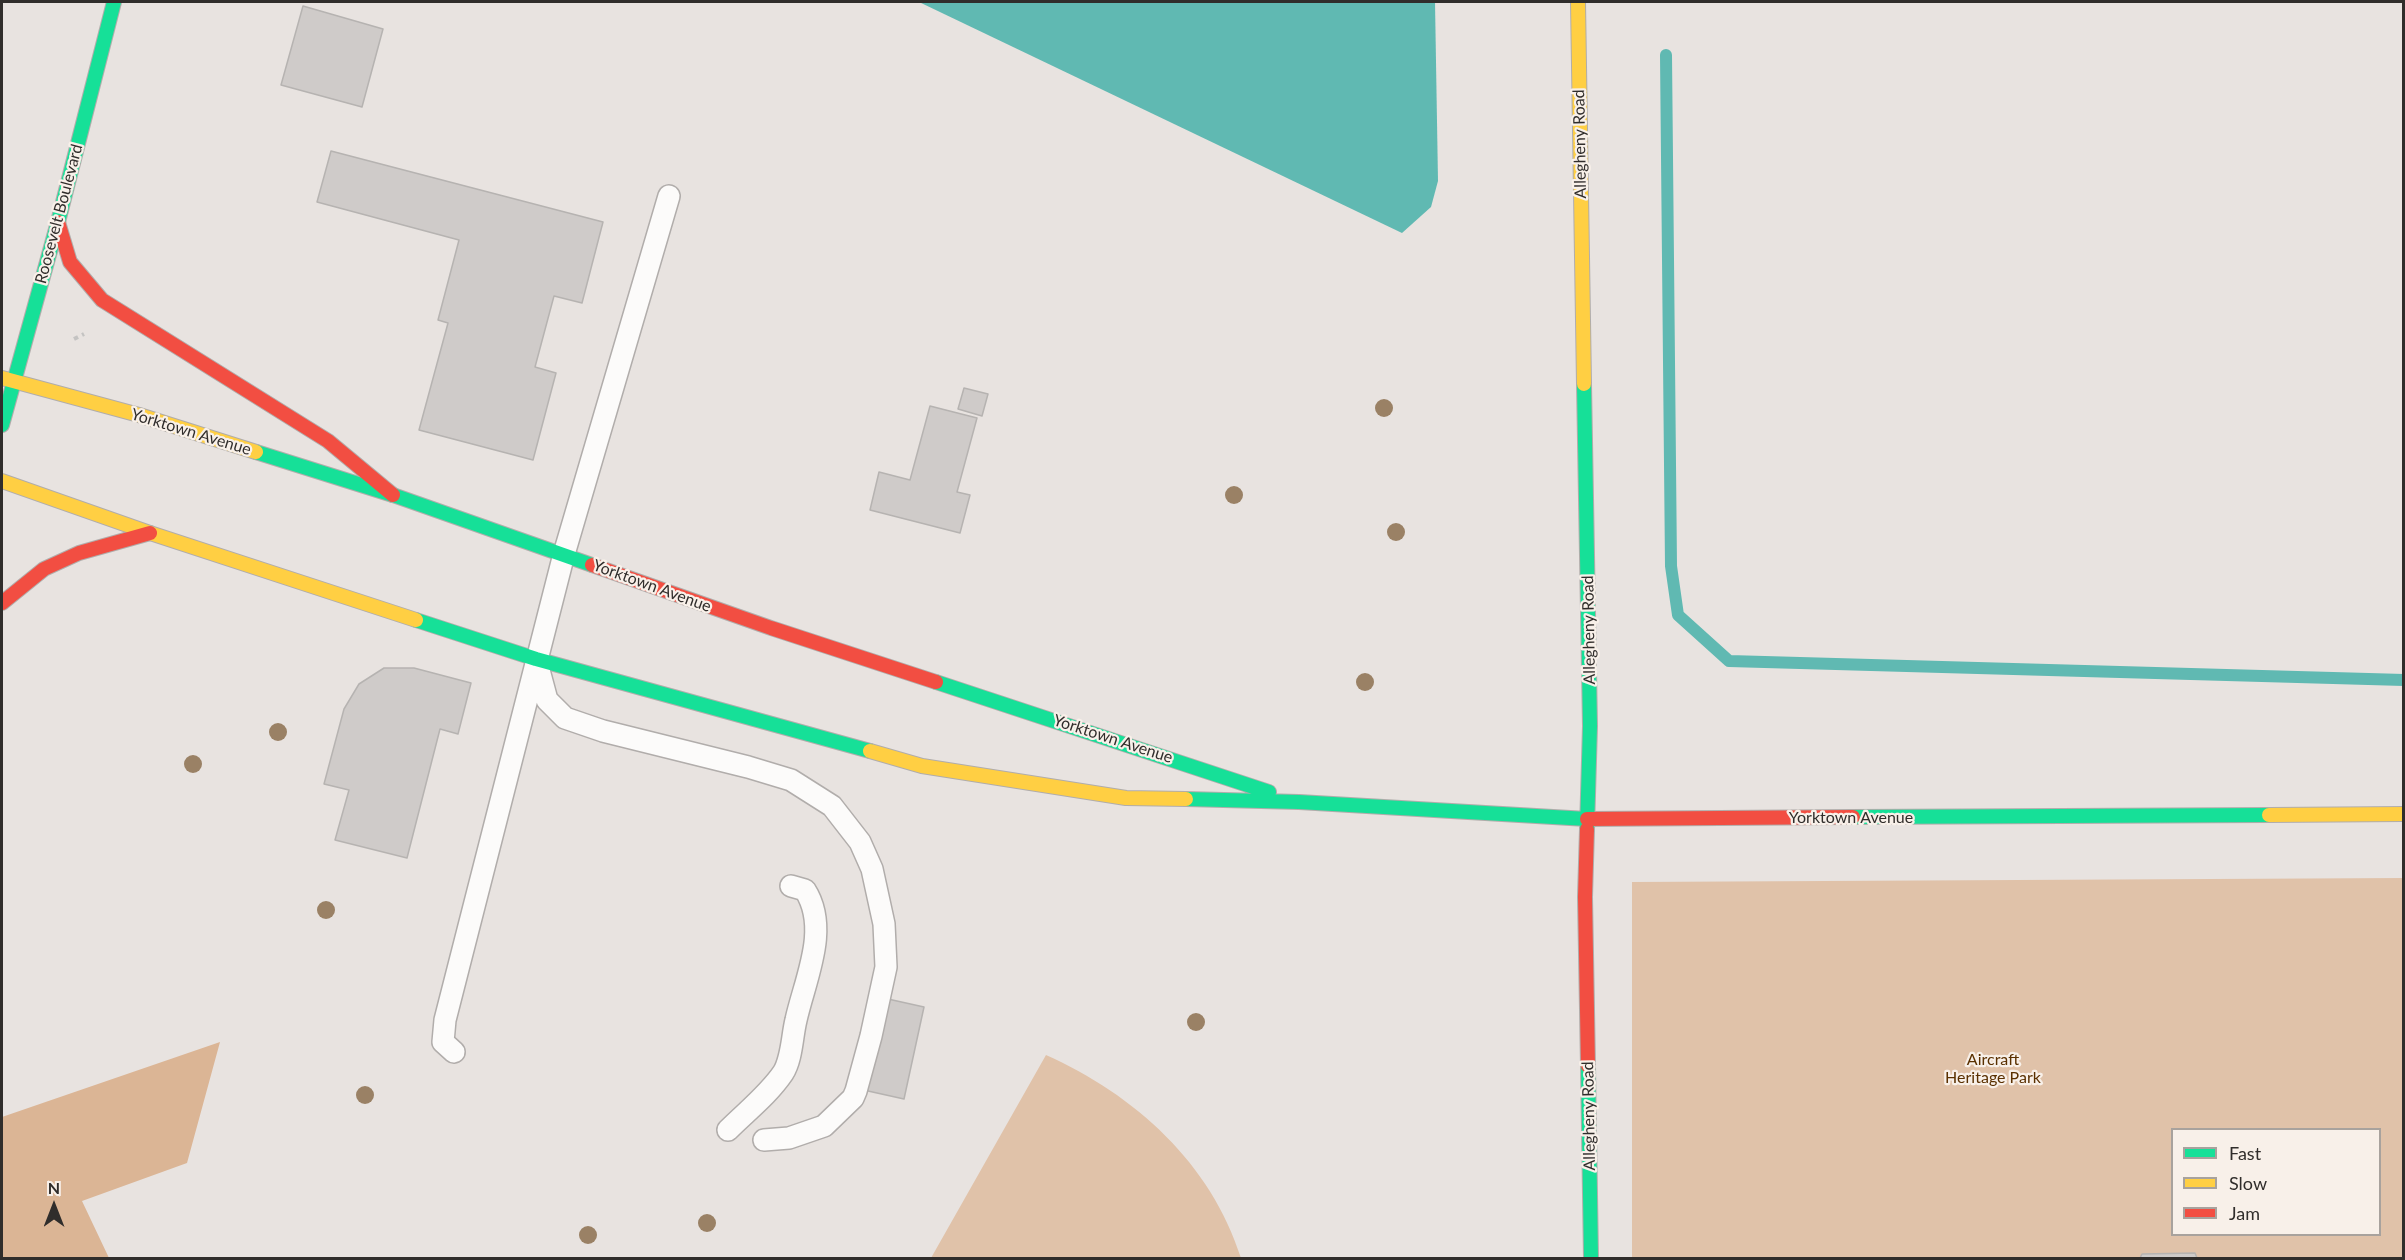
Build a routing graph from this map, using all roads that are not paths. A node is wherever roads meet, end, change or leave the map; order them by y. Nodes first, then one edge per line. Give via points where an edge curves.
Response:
1 (114, 2) edge
2 (1578, 2) edge
3 (669, 196) dead end
4 (58, 222) junction
5 (7, 380) edge
6 (2, 425) edge
7 (2, 480) edge
8 (393, 495) junction
9 (150, 533) junction
10 (564, 554) junction
11 (2, 603) edge
12 (536, 659) junction
13 (1299, 802) junction
14 (2403, 814) edge
15 (1587, 819) junction
16 (791, 886) dead end
17 (454, 1052) dead end
18 (728, 1130) dead end
19 (764, 1140) dead end
20 (1591, 1258) edge

1 - 4 main road, Roosevelt Boulevard
2 - 15 main road, Allegheny Road via 1590,726
3 - 10 lane
4 - 5 main road, Roosevelt Boulevard
4 - 8 main road via 70,262 102,300 328,441
5 - 6 main road, Roosevelt Boulevard
5 - 8 main road, Yorktown Avenue via 139,415
7 - 9 main road, Yorktown Avenue
8 - 10 main road, Yorktown Avenue
9 - 11 main road via 79,553 53,565
9 - 12 main road, Yorktown Avenue
10 - 12 lane
10 - 13 main road, Yorktown Avenue via 771,628
12 - 13 main road, Yorktown Avenue via 922,766 1126,798
12 - 17 lane via 445,1020 443,1042
12 - 19 lane via 547,700 565,718 791,780 832,806 860,842 872,869 884,924 886,967 854,1098 824,1126 789,1138
13 - 15 main road, Yorktown Avenue
14 - 15 main road, Yorktown Avenue
15 - 20 main road, Allegheny Road
16 - 18 lane via 805,890 812,901 815,946 785,1071

